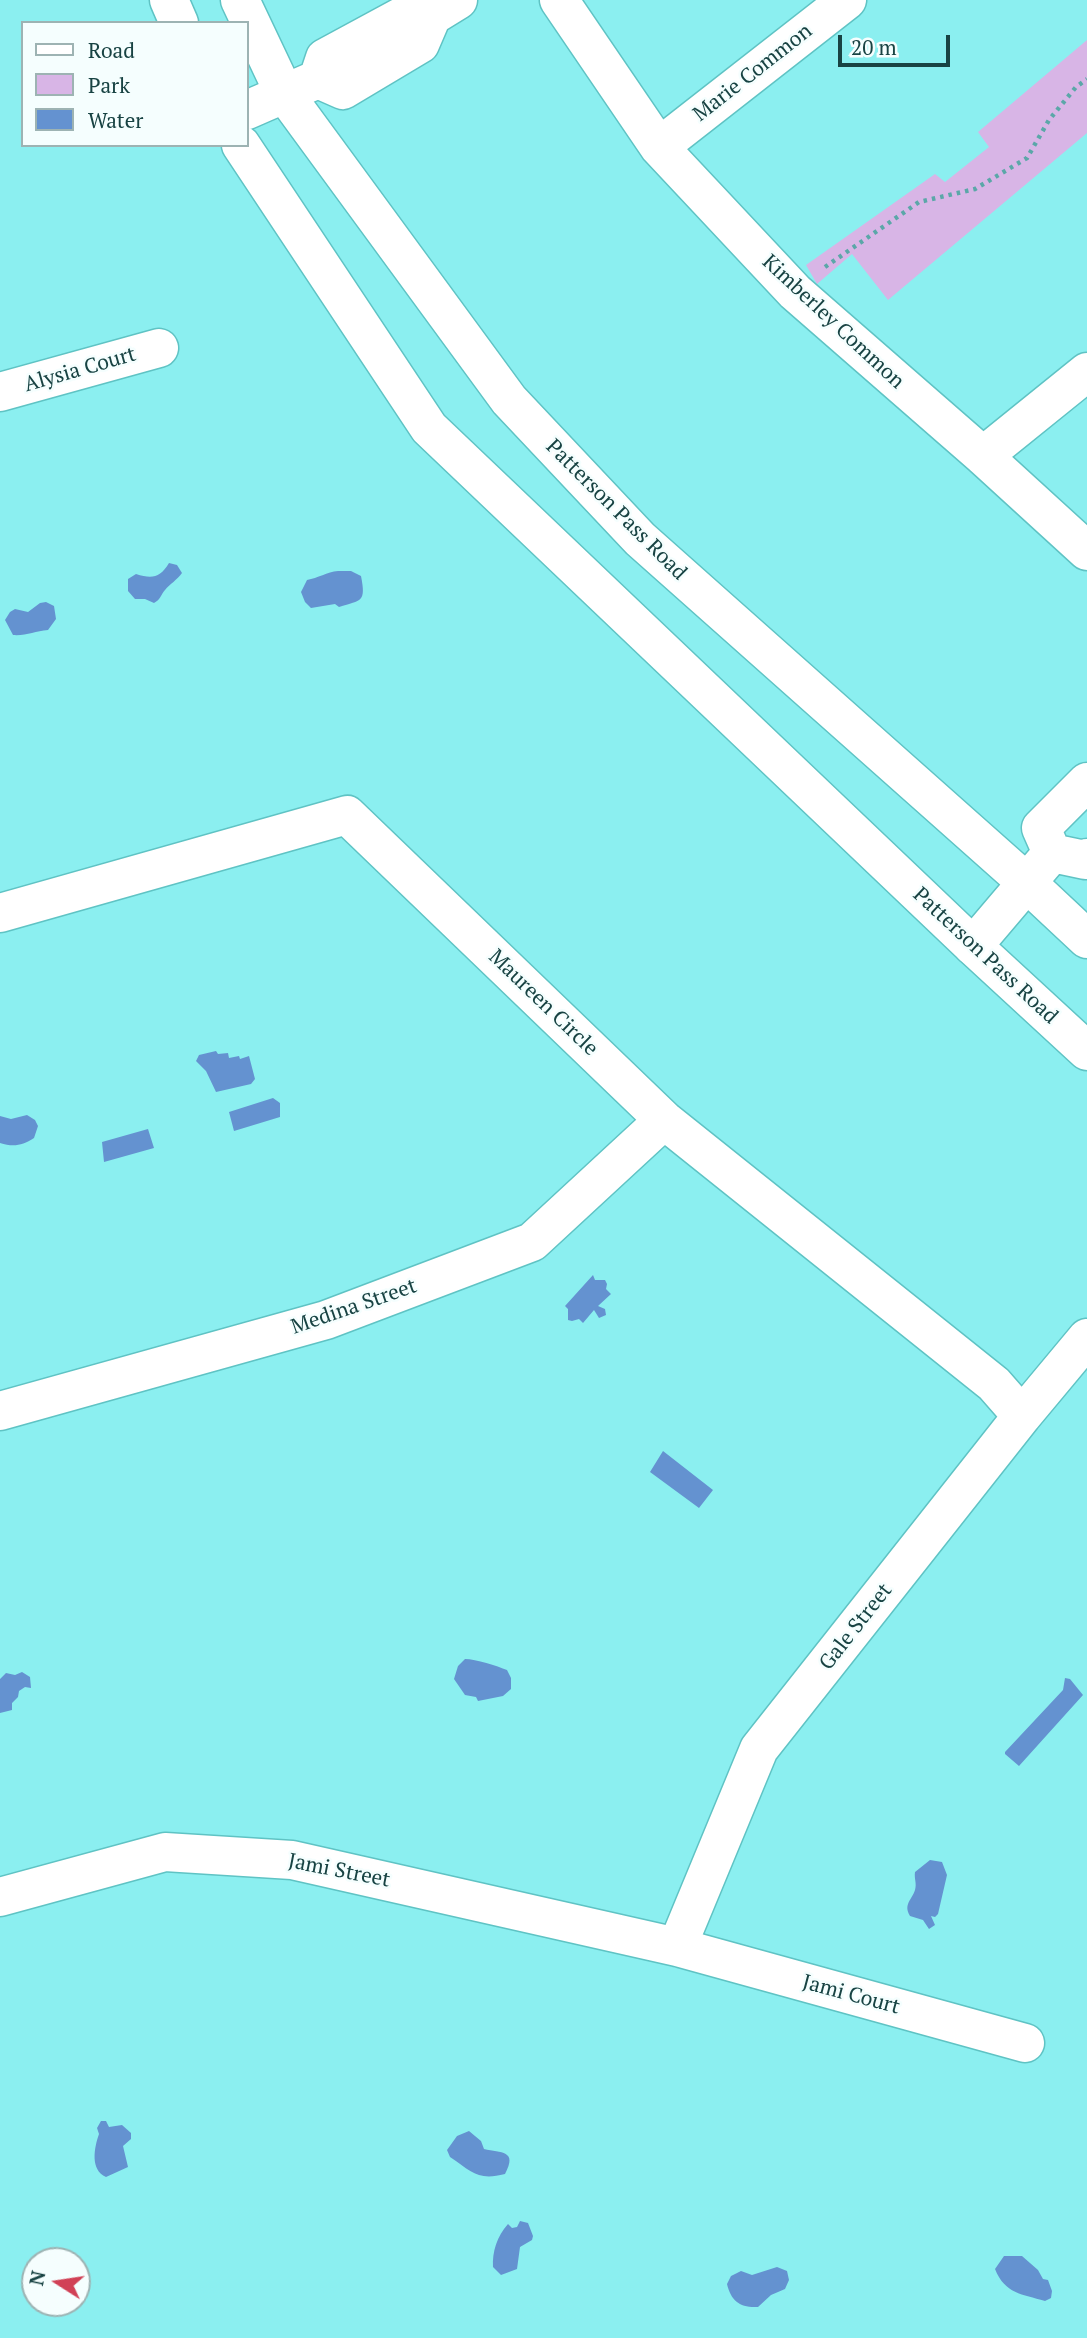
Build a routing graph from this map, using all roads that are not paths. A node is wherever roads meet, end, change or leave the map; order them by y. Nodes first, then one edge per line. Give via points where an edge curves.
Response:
1 (169, 0) edge
2 (240, 0) edge
3 (559, 0) edge
4 (847, 0) edge
5 (445, 8) edge
6 (178, 21) edge
7 (301, 86) junction
8 (248, 110) edge
9 (242, 147) edge
10 (659, 147) junction
11 (159, 348) dead end
12 (1087, 372) edge
13 (0, 392) edge
14 (983, 456) junction
15 (1087, 551) edge
16 (1087, 782) edge
17 (1069, 856) edge
18 (1026, 882) junction
19 (0, 914) edge
20 (1087, 939) edge
21 (973, 946) junction
22 (1087, 1051) edge
23 (664, 1120) junction
24 (1087, 1338) edge
25 (0, 1411) edge
26 (1022, 1416) junction
27 (0, 1897) edge
28 (677, 1947) junction
29 (1025, 2043) dead end

1 - 6 street
2 - 7 street, Patterson Pass Road
3 - 10 street, Kimberley Common
4 - 10 street, Marie Common
5 - 7 street via 410,12 325,58
7 - 8 street
7 - 18 street, Patterson Pass Road via 509,400 640,539
9 - 21 street, Patterson Pass Road via 429,428
10 - 14 street, Kimberley Common via 795,292
11 - 13 street, Alysia Court
12 - 14 street
14 - 15 street, Kimberley Common
16 - 17 street via 1041,828
17 - 18 street
18 - 20 street, Patterson Pass Road
18 - 21 street
19 - 23 street, Maureen Circle via 347,815
21 - 22 street, Patterson Pass Road
23 - 25 street, Medina Street via 532,1242 326,1320
23 - 26 street, Maureen Circle via 993,1384
24 - 26 street, Gale Street
26 - 28 street, Gale Street via 760,1749
27 - 28 street, Jami Street via 165,1852 292,1860
28 - 29 street, Jami Court

